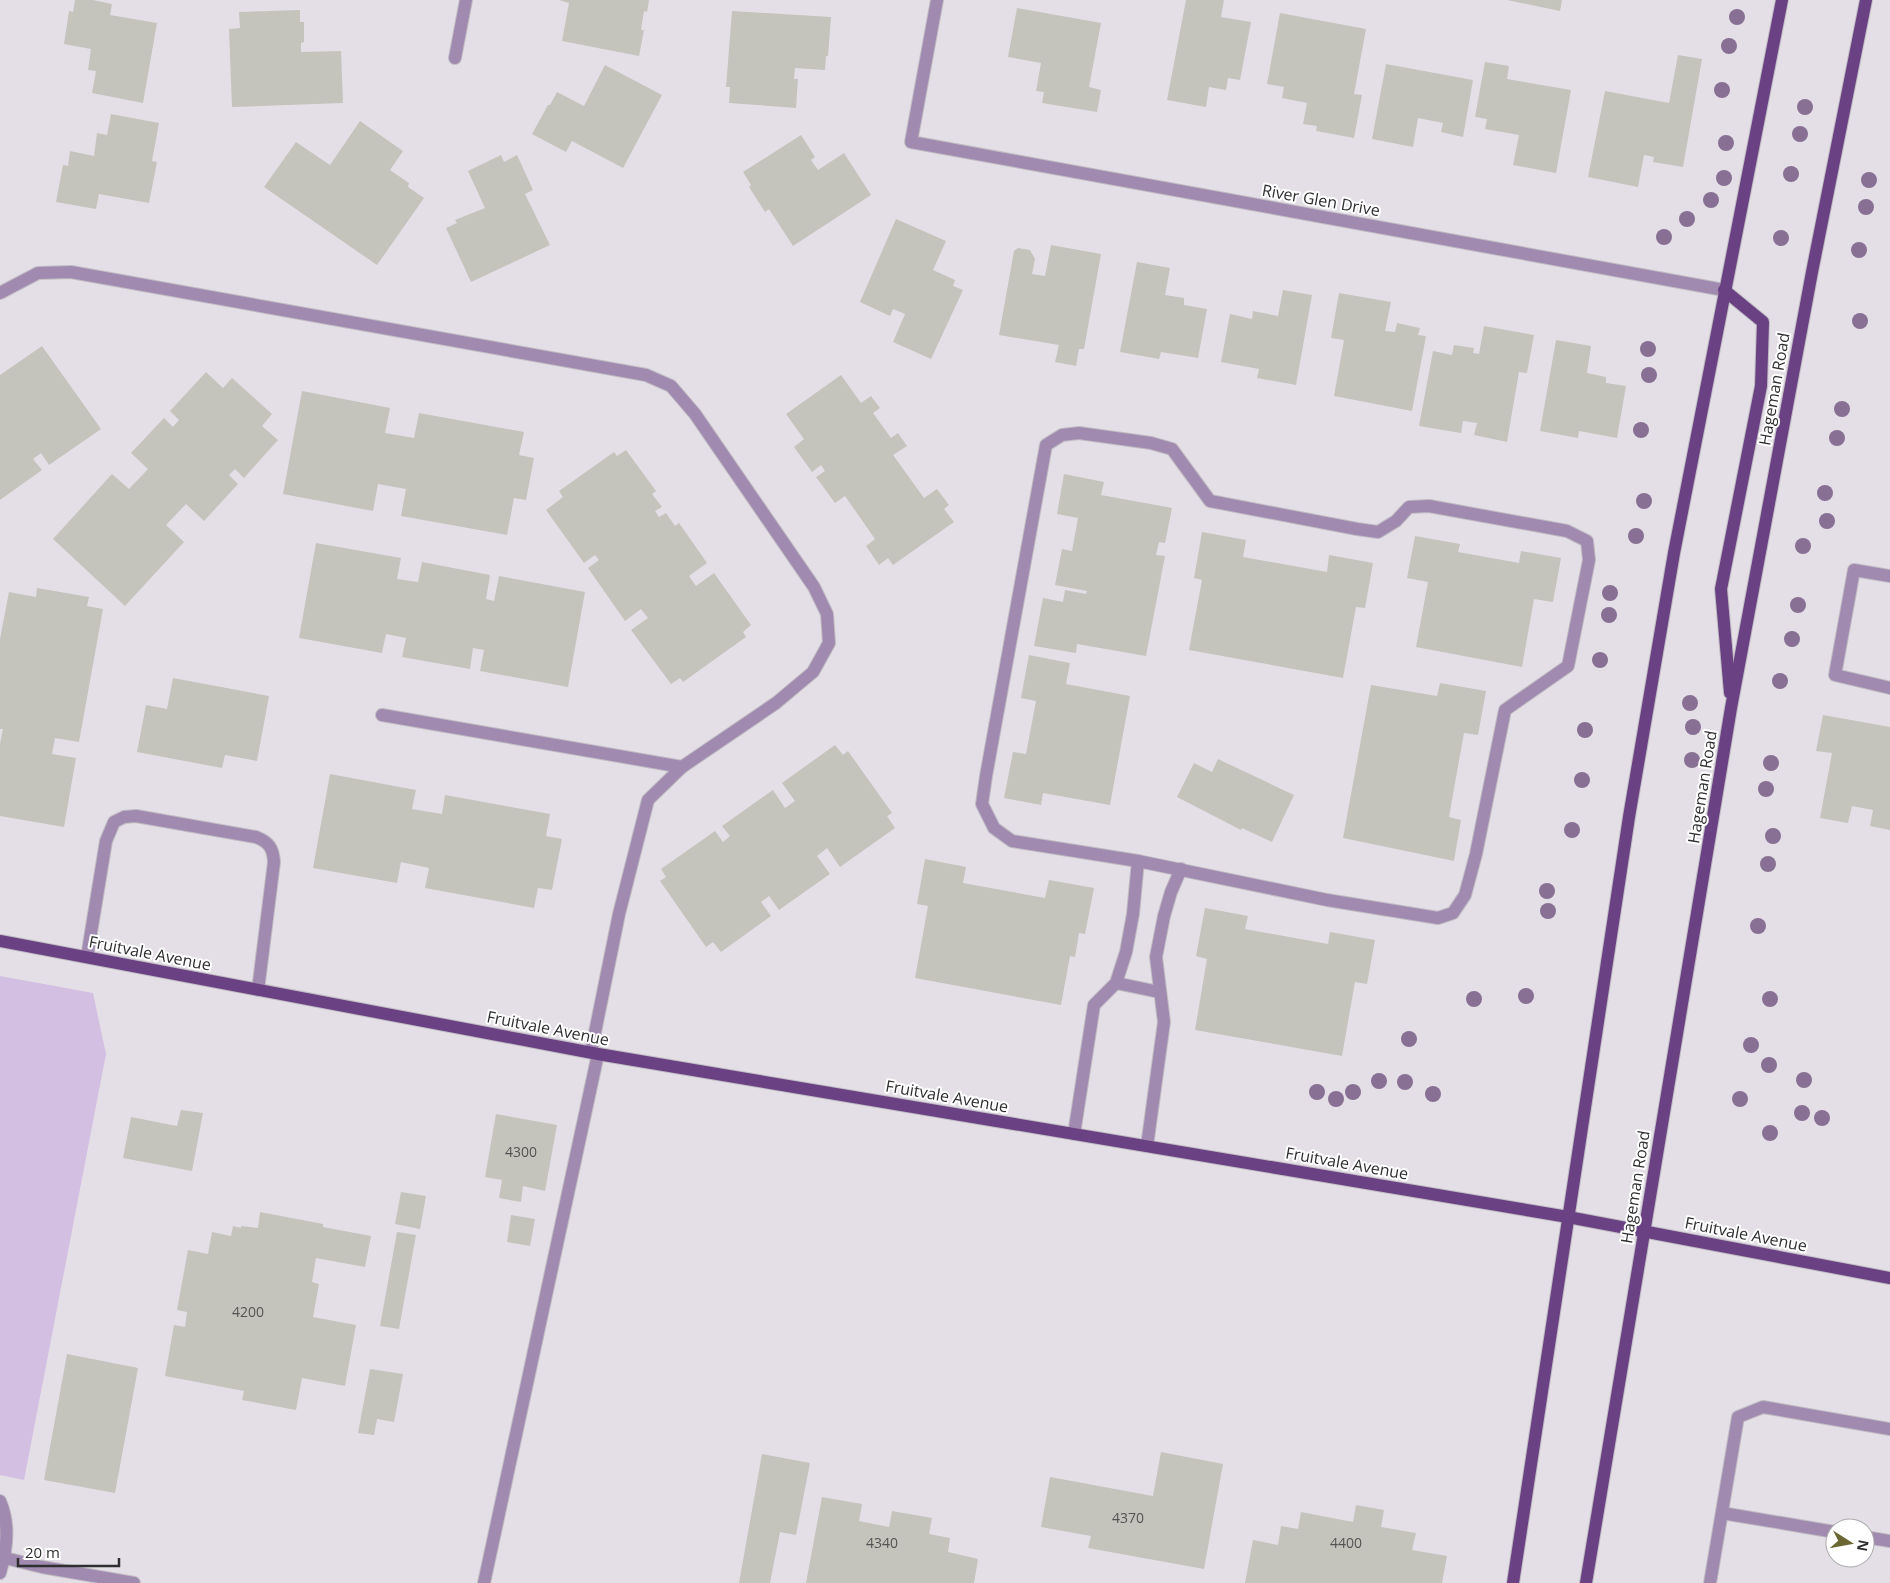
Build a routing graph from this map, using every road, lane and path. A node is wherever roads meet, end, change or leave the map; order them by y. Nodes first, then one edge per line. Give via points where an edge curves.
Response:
1 (466, 0) edge
2 (937, 0) edge
3 (1782, 0) edge
4 (1866, 0) edge
5 (455, 58) dead end
6 (1724, 290) junction
7 (0, 293) edge
8 (1890, 576) edge
9 (1890, 688) edge
10 (1731, 708) junction
11 (382, 715) dead end
12 (682, 767) junction
13 (1138, 861) junction
14 (1182, 869) junction
15 (0, 941) edge
16 (87, 957) junction
17 (1116, 983) junction
18 (258, 990) junction
19 (1159, 992) junction
20 (594, 1053) junction
21 (1074, 1134) junction
22 (1147, 1146) junction
23 (1568, 1217) junction
24 (1644, 1231) junction
25 (1890, 1278) edge
26 (1890, 1429) edge
27 (0, 1501) edge
28 (1722, 1513) junction
29 (1825, 1530) edge
30 (1875, 1539) edge
31 (1890, 1541) edge
32 (5, 1558) junction
33 (0, 1573) edge
34 (134, 1583) edge
35 (484, 1583) edge
36 (1513, 1583) edge
37 (1586, 1583) edge
38 (1710, 1583) edge

1 - 5 street
2 - 6 street, River Glen Drive via 911,142
3 - 6 main road
4 - 10 main road, Hageman Road
6 - 10 main road via 1763,322 1762,386 1720,588
6 - 23 main road via 1633,798
7 - 12 street via 38,273 72,272 646,376 671,386 695,414 814,587 827,614 829,643 813,672 776,703
8 - 9 street via 1854,570 1834,675
10 - 24 main road, Hageman Road
11 - 12 street
12 - 20 street via 648,800 619,914
13 - 14 street
13 - 14 street via 1012,841 994,828 982,804 1046,445 1062,434 1079,433 1151,443 1172,449 1210,501 1357,529 1378,532 1396,521 1409,507 1429,506 1567,531 1587,541 1589,560 1568,666 1505,710 1476,854 1465,895 1453,913 1438,918 1327,900
13 - 17 street via 1133,914
14 - 19 street via 1171,892 1156,957
15 - 16 main road, Fruitvale Avenue
16 - 18 main road, Fruitvale Avenue
16 - 18 street via 106,841 114,822 136,816 256,837 266,841 273,850 274,862
17 - 19 street
17 - 21 street via 1094,1004
18 - 20 main road, Fruitvale Avenue
19 - 22 street via 1164,1022
20 - 21 main road, Fruitvale Avenue
20 - 35 street
21 - 22 main road, Fruitvale Avenue
22 - 23 main road, Fruitvale Avenue
23 - 24 main road, Fruitvale Avenue
23 - 36 main road
24 - 25 main road, Fruitvale Avenue
24 - 37 main road, Hageman Road
26 - 28 street via 1763,1407 1738,1416
27 - 32 street via 7,1535
28 - 29 street
28 - 38 street
30 - 31 street
32 - 33 street
32 - 34 street

